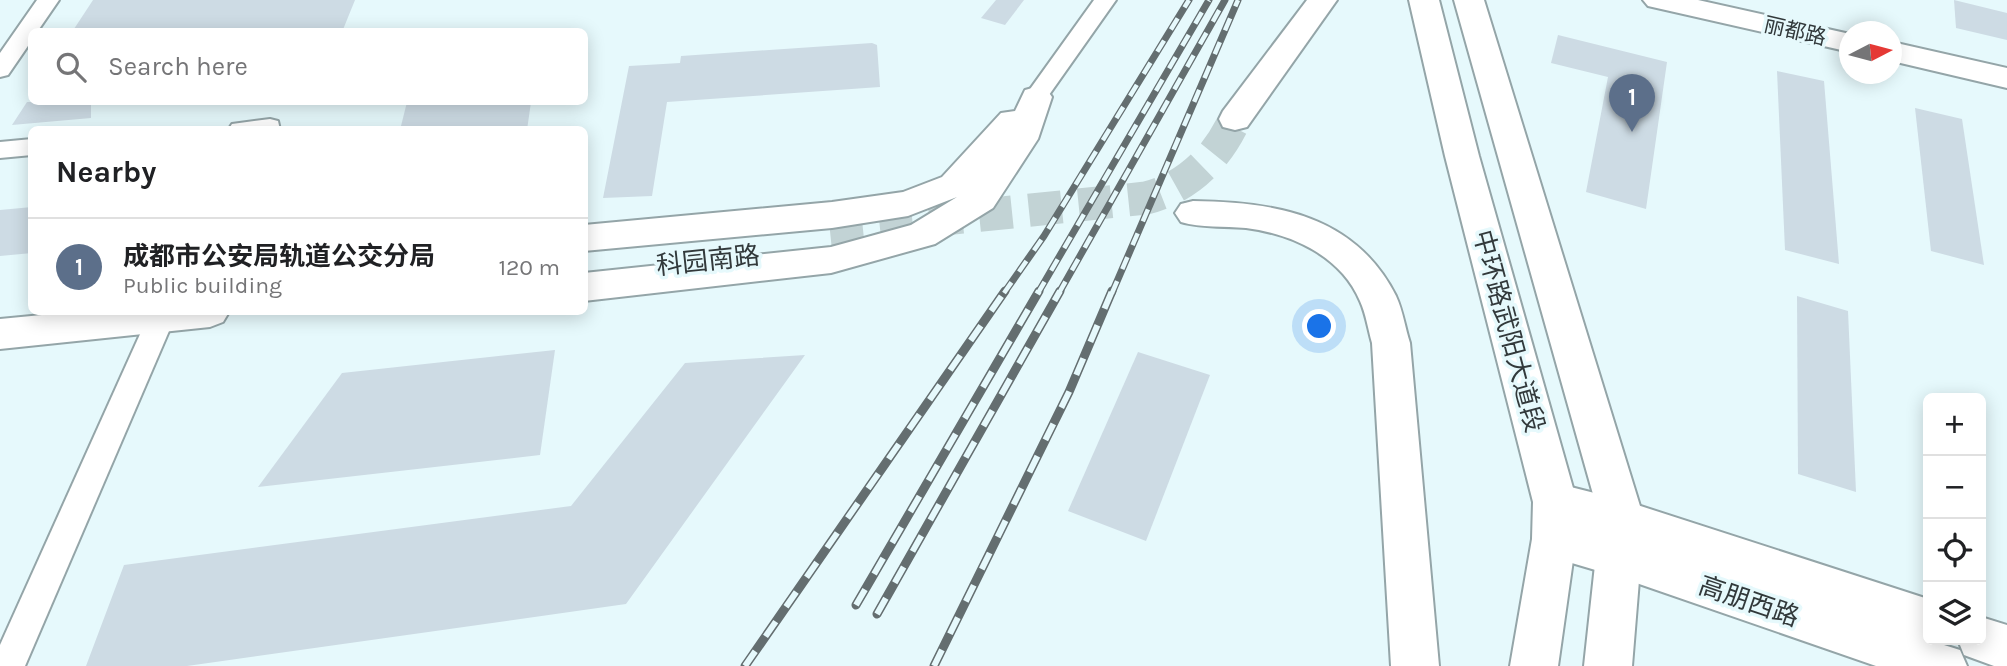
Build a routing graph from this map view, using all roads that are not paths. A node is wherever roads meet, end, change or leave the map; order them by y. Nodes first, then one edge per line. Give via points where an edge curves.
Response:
1 (48, 0) edge
2 (1105, 0) edge
3 (1322, 0) edge
4 (1424, 0) edge
5 (1469, 0) edge
6 (1658, 0) edge
7 (29, 28) edge
8 (28, 29) edge
9 (1839, 41) edge
10 (1902, 54) edge
11 (0, 70) edge
12 (2007, 78) edge
13 (1036, 97) joint
14 (1235, 119) tunnel mouth
15 (28, 148) edge
16 (0, 150) edge
17 (1193, 214) dead end
18 (588, 238) edge
19 (832, 239) junction
20 (588, 255) edge
21 (588, 272) edge
22 (588, 286) edge
23 (28, 312) edge
24 (0, 315) edge
25 (180, 315) edge
26 (160, 317) junction
27 (0, 334) edge
28 (1555, 521) junction
29 (1620, 538) junction
30 (1923, 620) edge
31 (1986, 641) edge
32 (2007, 648) edge
33 (8, 666) edge
34 (1415, 666) edge
35 (1534, 666) edge
36 (1608, 666) edge
37 (1943, 666) edge

1 - 7 street
2 - 13 street
3 - 14 street
4 - 28 street, 中环路武阳大道段
5 - 29 street, 中环路武阳大道段
6 - 9 street, 丽都路
8 - 11 street
10 - 12 street
13 - 19 street via 1021,139 981,199 922,235
15 - 16 street
17 - 34 street via 1244,213 1289,222 1356,263 1377,297 1391,343
18 - 19 street
19 - 20 street, 科园南路
19 - 21 street, 科园南路
19 - 22 street
23 - 24 street
25 - 26 street
26 - 27 street
26 - 33 street
28 - 29 street, 高朋西路
28 - 35 street, 中环路武阳大道段
29 - 30 street, 高朋西路
29 - 36 street
29 - 37 street, 高朋西路
31 - 32 street

